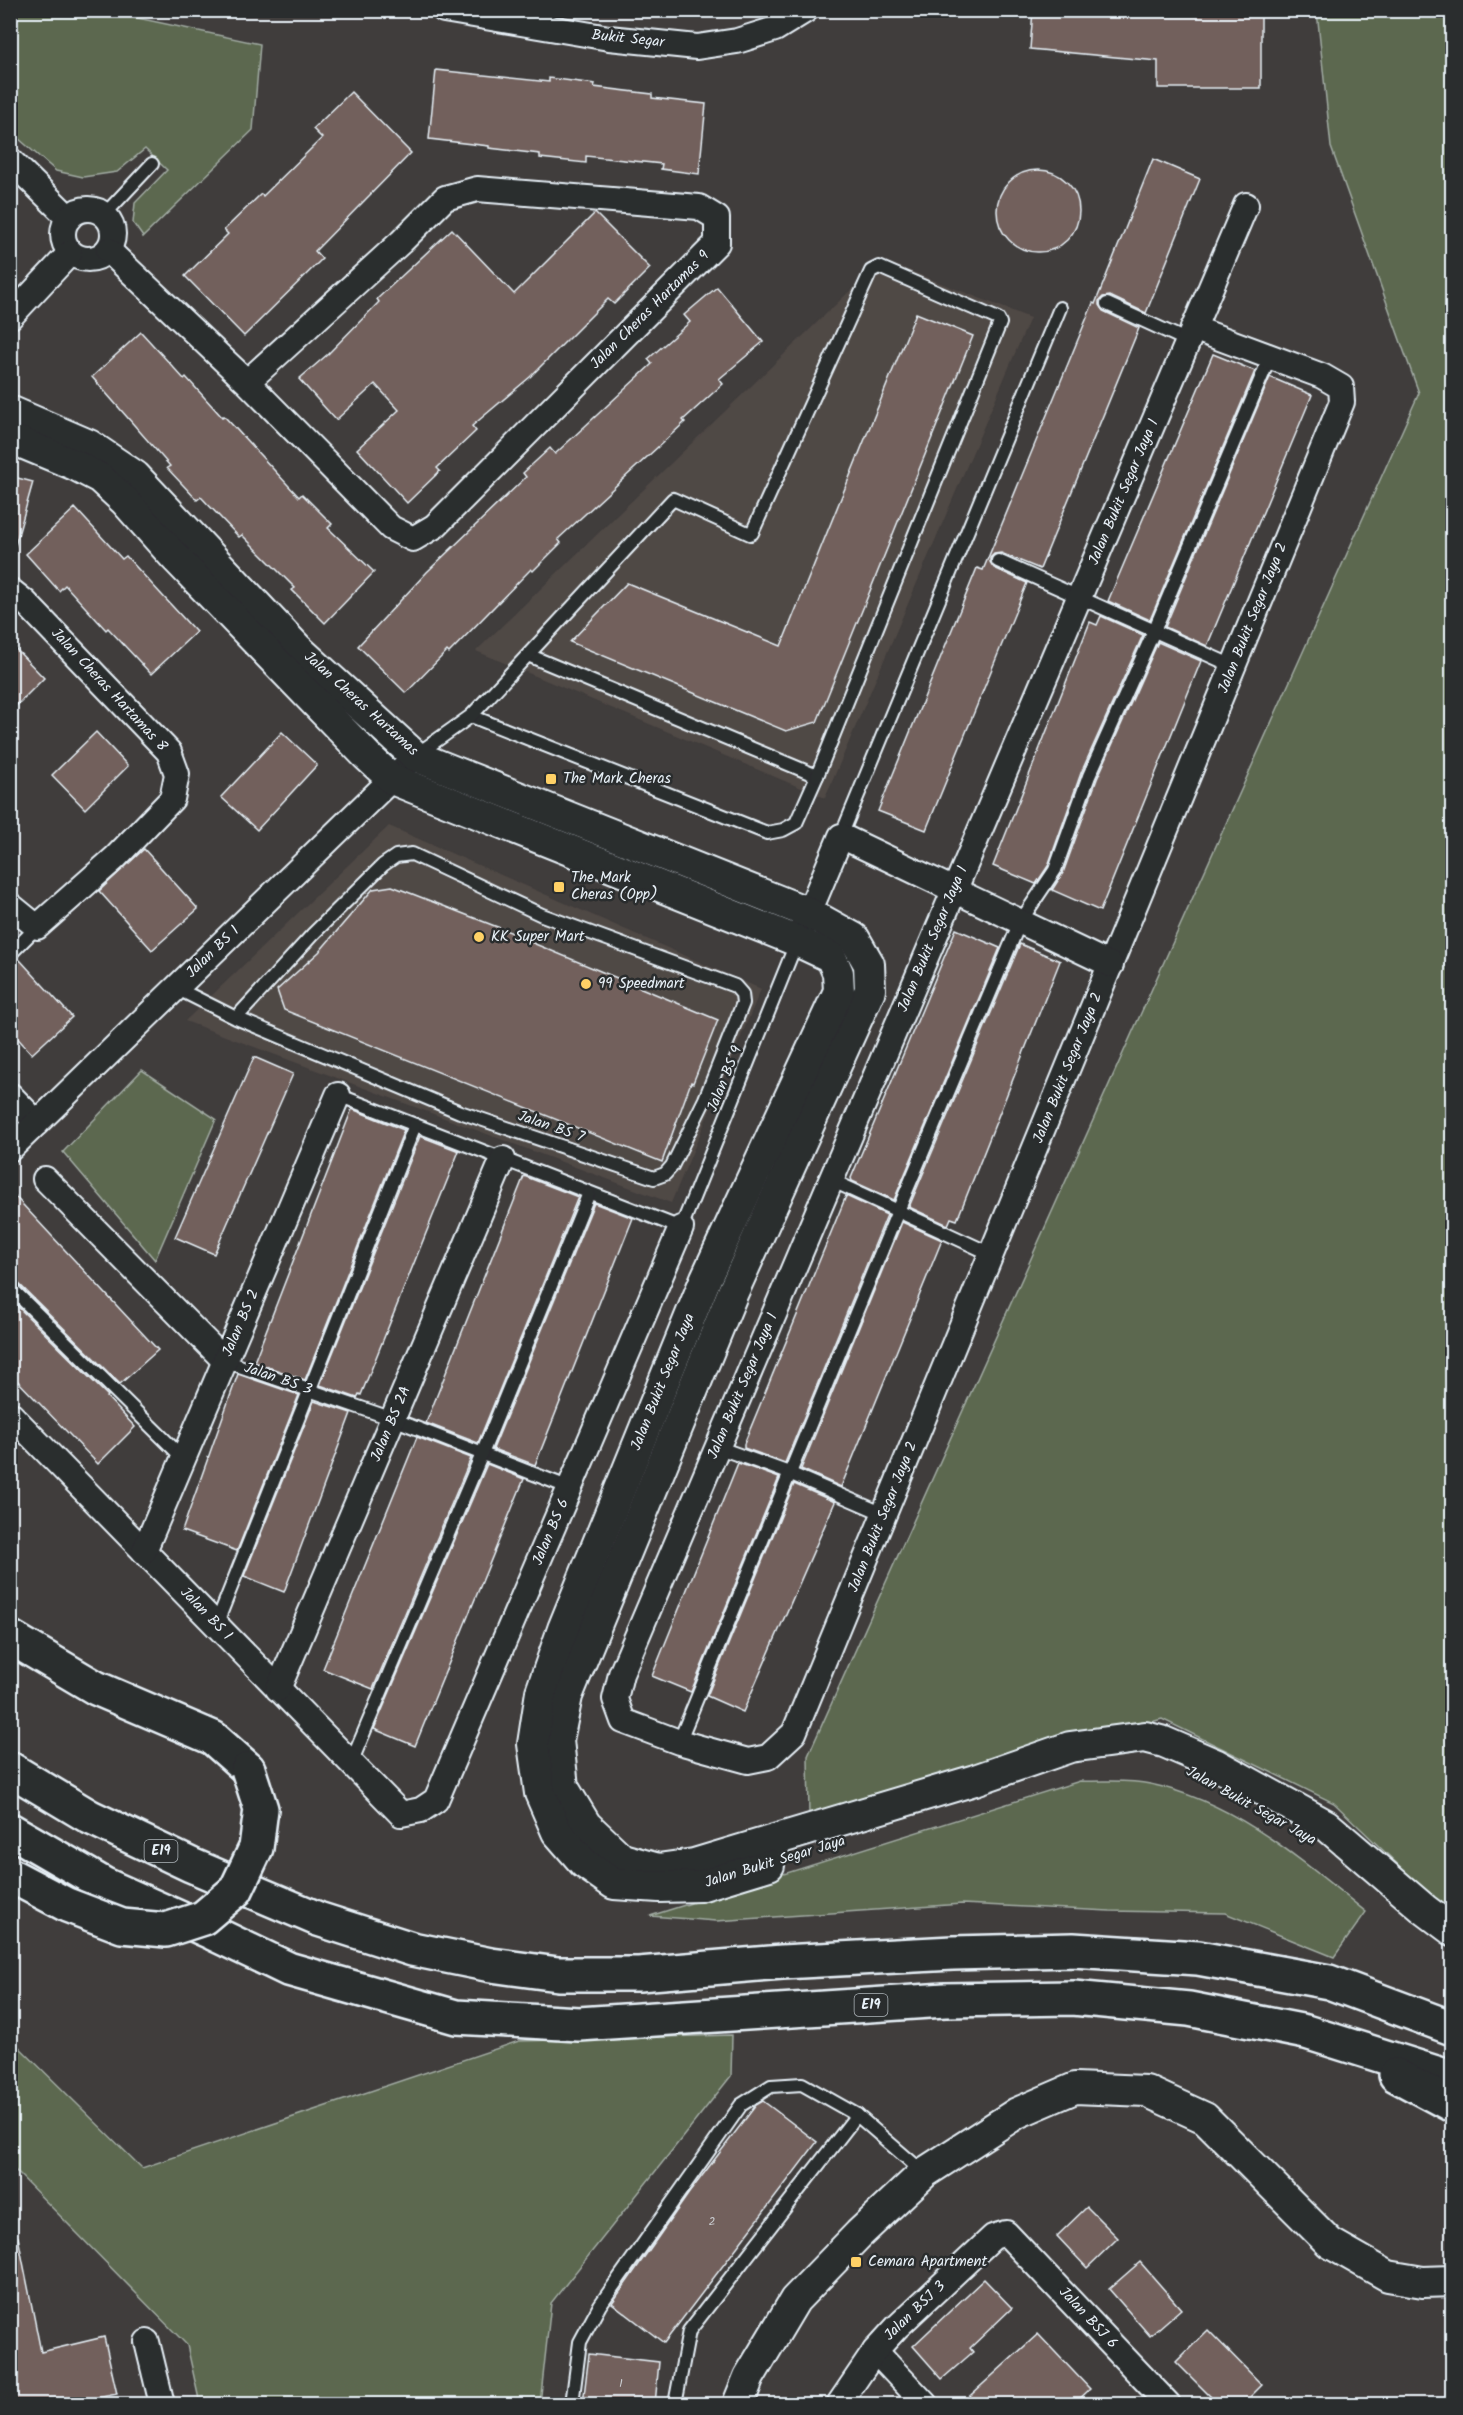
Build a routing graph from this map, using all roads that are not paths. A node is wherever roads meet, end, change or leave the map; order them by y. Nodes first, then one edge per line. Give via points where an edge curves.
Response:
1 (444, 10) edge
2 (807, 10) edge
3 (10, 160) edge
4 (152, 164) dead end
5 (1246, 205) dead end
6 (104, 215) junction
7 (69, 218) junction
8 (108, 250) junction
9 (70, 253) junction
10 (1107, 304) dead end
11 (1060, 308) dead end
12 (10, 317) edge
13 (1191, 334) junction
14 (1270, 357) junction
15 (247, 382) junction
16 (10, 411) edge
17 (10, 438) edge
18 (998, 561) dead end
19 (10, 590) edge
20 (1079, 597) junction
21 (1154, 631) junction
22 (528, 655) junction
23 (1233, 666) junction
24 (471, 716) junction
25 (415, 756) junction
26 (817, 776) junction
27 (392, 779) junction
28 (841, 836) junction
29 (954, 890) junction
30 (10, 905) edge
31 (809, 914) junction
32 (1020, 922) junction
33 (37, 927) junction
34 (797, 941) junction
35 (10, 954) edge
36 (1111, 965) junction
37 (176, 988) junction
38 (870, 990) joint
39 (839, 991) joint
40 (236, 1018) junction
41 (10, 1095) edge
42 (338, 1095) joint
43 (37, 1123) junction
44 (416, 1125) junction
45 (10, 1149) edge
46 (503, 1159) junction
47 (45, 1179) dead end
48 (831, 1180) junction
49 (589, 1192) junction
50 (898, 1211) junction
51 (681, 1228) junction
52 (991, 1254) junction
53 (10, 1287) edge
54 (225, 1361) junction
55 (310, 1390) junction
56 (10, 1414) edge
57 (393, 1419) junction
58 (717, 1447) junction
59 (482, 1454) junction
60 (183, 1458) junction
61 (789, 1473) junction
62 (570, 1488) junction
63 (884, 1514) junction
64 (144, 1551) junction
65 (216, 1625) junction
66 (10, 1637) edge
67 (278, 1689) junction
68 (794, 1733) joint
69 (679, 1742) junction
70 (351, 1763) junction
71 (10, 1769) edge
72 (401, 1814) joint
73 (10, 1830) edge
74 (10, 1875) edge
75 (1452, 1930) edge
76 (1452, 1950) edge
77 (1452, 2028) edge
78 (1306, 2032) junction
79 (1452, 2078) edge
80 (1452, 2105) edge
81 (856, 2115) junction
82 (924, 2173) junction
83 (1006, 2233) joint
84 (1452, 2281) edge
85 (147, 2342) dead end
86 (875, 2351) junction
87 (162, 2404) edge
88 (572, 2404) edge
89 (675, 2404) edge
90 (738, 2404) edge
91 (839, 2404) edge
92 (925, 2404) edge
93 (1168, 2404) edge

1 - 2 street, Bukit Segar via 609,38 697,47 737,41 775,29
3 - 7 street
4 - 6 lane
5 - 13 street, Jalan Bukit Segar Jaya 1
6 - 7 street via 90,209
6 - 8 street via 113,236
7 - 9 street via 62,231
8 - 9 street via 94,259 77,258
8 - 15 street, Jalan Cheras Hartamas 9
9 - 12 street
10 - 13 lane
11 - 28 lane
13 - 14 street
13 - 20 street, Jalan Bukit Segar Jaya 1
14 - 21 lane
14 - 23 street, Jalan Bukit Segar Jaya 2 via 1341,387 1342,402
15 - 15 street, Jalan Cheras Hartamas 9 via 445,198 477,189 699,207 717,218 717,243 435,526 413,539 391,528
16 - 25 street, Jalan Cheras Hartamas via 88,445 135,476 297,648
17 - 27 street, Jalan Cheras Hartamas via 100,478
18 - 20 lane
19 - 33 street, Jalan Cheras Hartamas 8 via 169,752 177,774 171,799 115,858
20 - 21 lane
20 - 29 street, Jalan Bukit Segar Jaya 1
21 - 23 lane
21 - 32 lane via 1089,776 1055,870
22 - 24 lane
22 - 26 lane
22 - 26 lane via 673,499 752,533 871,271 879,267 998,319 999,323
23 - 36 street, Jalan Bukit Segar Jaya 2
24 - 25 lane
24 - 26 lane via 767,833 796,823
25 - 27 street, Jalan BS 1
25 - 31 street, Jalan Cheras Hartamas
27 - 34 street, Jalan Cheras Hartamas
27 - 37 street, Jalan BS 1
28 - 29 street
28 - 31 street
29 - 32 street
29 - 48 street, Jalan Bukit Segar Jaya 1
30 - 33 street
31 - 34 street
31 - 38 street, Jalan Cheras Hartamas via 854,938 869,964
32 - 36 street
32 - 50 lane
33 - 35 lane, Jalan Cheras Hartamas 8
34 - 39 street, Jalan Cheras Hartamas via 831,957
34 - 51 lane, Jalan BS 9
36 - 52 street, Jalan Bukit Segar Jaya 2
37 - 40 lane
37 - 43 street, Jalan BS 1
38 - 75 street, Jalan Bukit Segar Jaya via 733,1292 567,1696 558,1740 563,1787 586,1825 622,1858 658,1869 694,1864 975,1780 1070,1747 1145,1737 1215,1764 1326,1825
39 - 76 street, Jalan Bukit Segar Jaya via 706,1278 563,1629 542,1692 533,1744 540,1793 557,1832 584,1863 614,1884 700,1886 1024,1780 1125,1755 1190,1769 1256,1805 1318,1843 1382,1899
40 - 40 lane, Jalan BS 7 via 382,865 396,856 412,854 542,915 735,986 742,994 743,1004 705,1099 672,1166 654,1178 460,1112
41 - 43 street
42 - 44 lane
42 - 54 street, Jalan BS 2
43 - 45 street, Jalan BS 1
44 - 46 lane
44 - 55 lane
46 - 49 lane
46 - 57 street, Jalan BS 2A
47 - 54 street, Jalan BS 3
48 - 50 lane
48 - 58 street, Jalan Bukit Segar Jaya 1
49 - 51 lane
49 - 59 lane
50 - 52 lane
50 - 61 lane
51 - 62 street, Jalan BS 6
52 - 63 street, Jalan Bukit Segar Jaya 2
53 - 60 lane
54 - 55 lane, Jalan BS 3
54 - 60 street, Jalan BS 2
55 - 57 lane, Jalan BS 3
55 - 65 lane
56 - 64 street, Jalan BS 1
57 - 59 lane, Jalan BS 3
57 - 67 street, Jalan BS 2A
58 - 61 lane
58 - 69 street, Jalan Bukit Segar Jaya 1 via 621,1674 615,1699 623,1721
59 - 62 lane, Jalan BS 3
59 - 70 lane
60 - 64 street, Jalan BS 2
61 - 63 lane
61 - 69 lane
62 - 72 street, Jalan BS 6 via 436,1800 421,1810
63 - 68 street, Jalan Bukit Segar Jaya 2
64 - 65 street, Jalan BS 1
65 - 67 street, Jalan BS 1
66 - 74 highway, bridge via 96,1688 213,1738 248,1769 261,1809 256,1848 236,1890 203,1918 166,1930 122,1926 67,1905
67 - 70 street, Jalan BS 1
68 - 69 street, Jalan Bukit Segar Jaya 1 via 768,1757 748,1761
70 - 72 street, Jalan BS 1
71 - 77 highway, E19 via 90,1817 191,1866 318,1918 412,1949 491,1965 558,1974 639,1974 953,1953 1073,1950 1198,1958 1329,1982
73 - 78 highway, E19 via 103,1884 288,1970 456,2017 579,2024 945,2000 1073,1998 1189,2009
78 - 79 highway, E19
78 - 80 highway
81 - 82 lane
81 - 88 lane via 802,2084 771,2086 741,2105 600,2305 580,2342
81 - 89 lane via 689,2331
82 - 84 street via 1017,2113 1075,2088 1146,2091 1205,2118 1330,2243 1388,2276 1423,2282
82 - 90 street via 795,2300 749,2377
83 - 86 street, Jalan BSJ 3 via 993,2237
83 - 93 street, Jalan BSJ 6
85 - 87 street
86 - 91 street, Jalan BSJ 3
86 - 92 street

